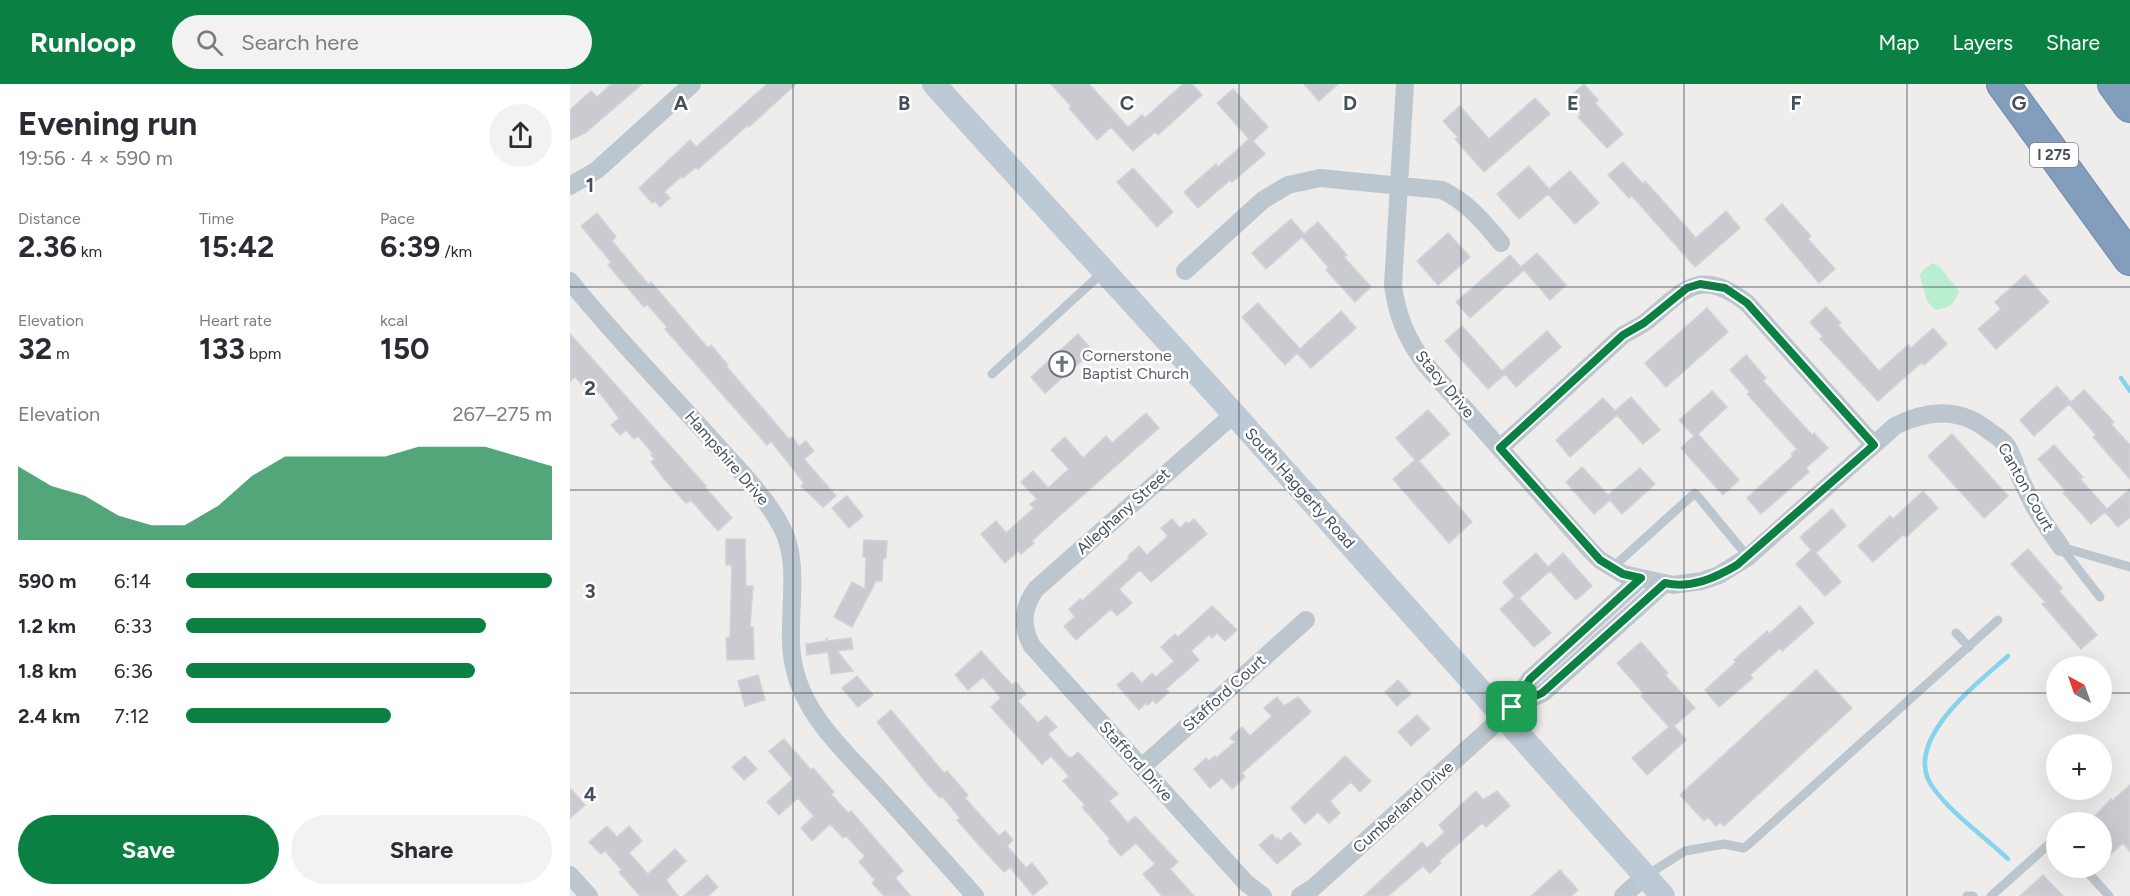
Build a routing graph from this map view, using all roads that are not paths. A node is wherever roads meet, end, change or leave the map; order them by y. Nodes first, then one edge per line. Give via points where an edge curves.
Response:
1 (692, 84) edge
2 (934, 84) edge
3 (1405, 84) edge
4 (2003, 84) edge
5 (2114, 84) edge
6 (2130, 106) edge
7 (1400, 185) junction
8 (570, 186) edge
9 (1501, 243) dead end
10 (2130, 259) edge
11 (1104, 272) junction
12 (1185, 272) dead end
13 (570, 281) edge
14 (992, 374) dead end
15 (1234, 414) junction
16 (1874, 445) junction
17 (1500, 448) junction
18 (2061, 547) junction
19 (1748, 557) junction
20 (2130, 567) edge
21 (1611, 568) junction
22 (1641, 578) junction
23 (1665, 583) junction
24 (2100, 597) dead end
25 (1024, 618) joint
26 (1306, 620) dead end
27 (1998, 620) dead end
28 (1956, 633) dead end
29 (1969, 647) junction
30 (1557, 655) junction
31 (1569, 669) junction
32 (1508, 711) junction
33 (1142, 767) junction
34 (2046, 847) edge
35 (570, 875) edge
36 (1645, 876) junction
37 (2093, 878) edge
38 (589, 896) edge
39 (975, 896) edge
40 (1263, 896) edge
41 (1300, 896) edge
42 (1623, 896) edge
43 (1663, 896) edge
44 (1967, 896) edge
45 (1973, 896) edge
46 (1991, 896) edge
47 (2109, 896) edge

1 - 8 street via 597,170
2 - 11 main road, South Haggerty Road
3 - 7 street, Stacy Drive
4 - 10 highway, I 275
5 - 6 highway
7 - 9 street via 1442,190 1457,196
7 - 12 street via 1320,178 1288,184 1263,200
7 - 17 street, Stacy Drive via 1394,285 1403,328 1424,362
11 - 14 lane
11 - 15 main road, South Haggerty Road
13 - 39 street, Hampshire Drive via 775,515 784,531 789,555 790,640 793,666 803,694 824,727
15 - 25 street, Alleghany Street via 1036,590
15 - 32 main road, South Haggerty Road
16 - 17 street via 1747,303 1725,288 1700,284 1687,288 1623,335
16 - 18 street, Canton Court via 1895,426 1930,413 1946,412 1981,424 2006,445 2038,512
16 - 19 street, Canton Court
17 - 21 street, Stacy Drive via 1542,506
18 - 20 lane
18 - 24 lane, Canton Court
19 - 21 lane via 1695,494
19 - 23 street, Canton Court via 1702,581 1684,585
21 - 22 street, Stacy Drive
22 - 23 street, Canton Court
22 - 30 street
23 - 31 street
25 - 33 street, Stafford Drive via 1032,646
26 - 33 street, Stafford Court
27 - 29 lane
28 - 29 lane
29 - 36 lane via 1744,848 1724,844 1684,851
30 - 31 lane
30 - 32 street via 1530,679
31 - 32 street via 1542,693
32 - 36 main road, South Haggerty Road
32 - 41 street, Cumberland Drive
33 - 40 street, Stafford Drive via 1246,883
34 - 46 lane
35 - 38 street
36 - 42 street
36 - 43 main road, South Haggerty Road
37 - 47 lane
44 - 45 lane

